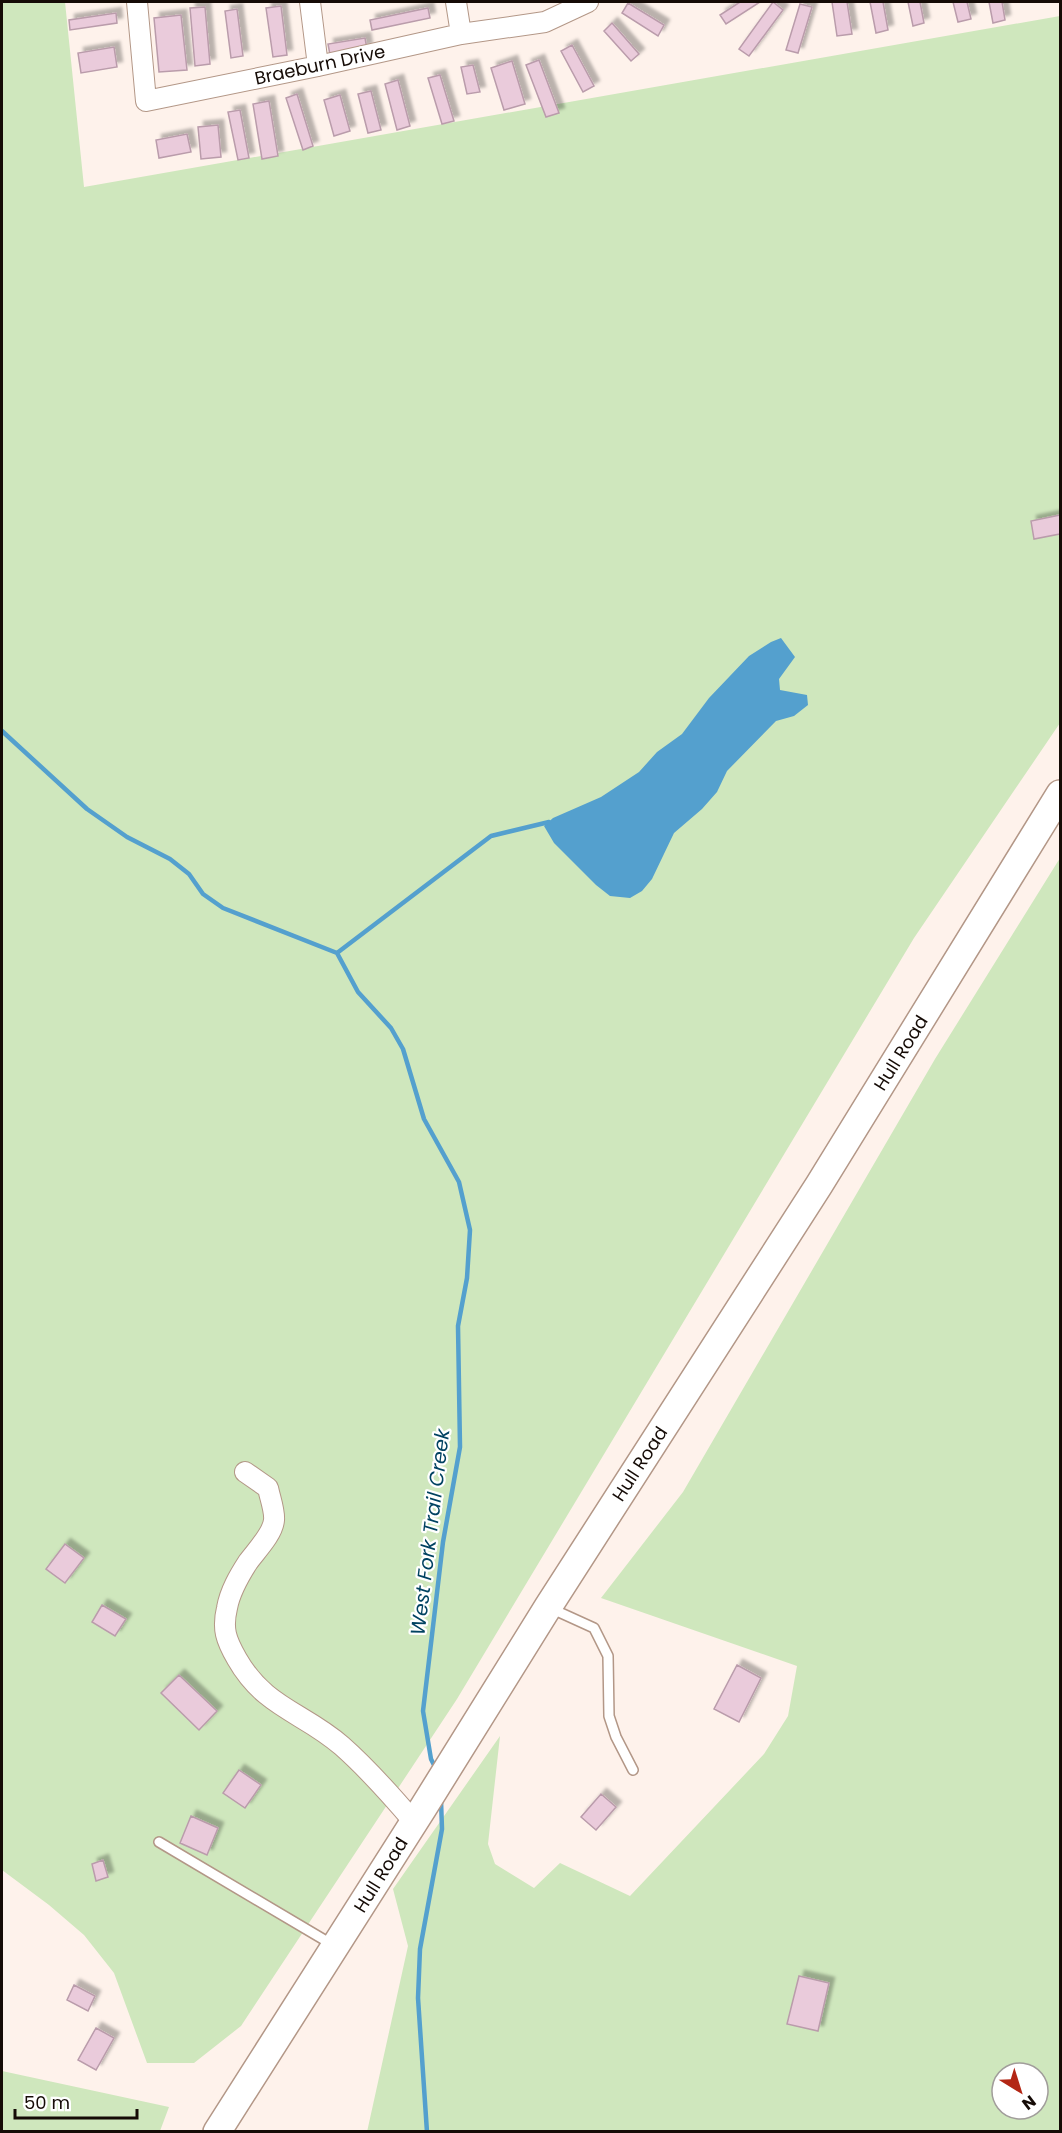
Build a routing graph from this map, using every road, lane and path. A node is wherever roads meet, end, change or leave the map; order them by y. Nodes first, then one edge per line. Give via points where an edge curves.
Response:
1 (137, 2) edge
2 (310, 2) edge
3 (456, 2) edge
4 (588, 2) edge
5 (461, 34) junction
6 (318, 66) junction
7 (1060, 794) edge
8 (245, 1472) dead end
9 (548, 1607) junction
10 (633, 1770) dead end
11 (414, 1822) junction
12 (159, 1842) dead end
13 (335, 1947) junction
14 (217, 2132) edge

1 - 6 street, Braeburn Drive via 147,101
2 - 6 street
3 - 5 street
4 - 5 street, Braeburn Drive via 545,22
5 - 6 street, Braeburn Drive
7 - 9 main road, Hull Road via 819,1185
8 - 11 street via 268,1488 274,1520 265,1542 236,1581 228,1604 223,1628 232,1650 260,1690 340,1744
9 - 10 lane via 594,1628 608,1656 609,1716
9 - 11 main road, Hull Road
11 - 13 main road, Hull Road
12 - 13 lane
13 - 14 main road, Hull Road

